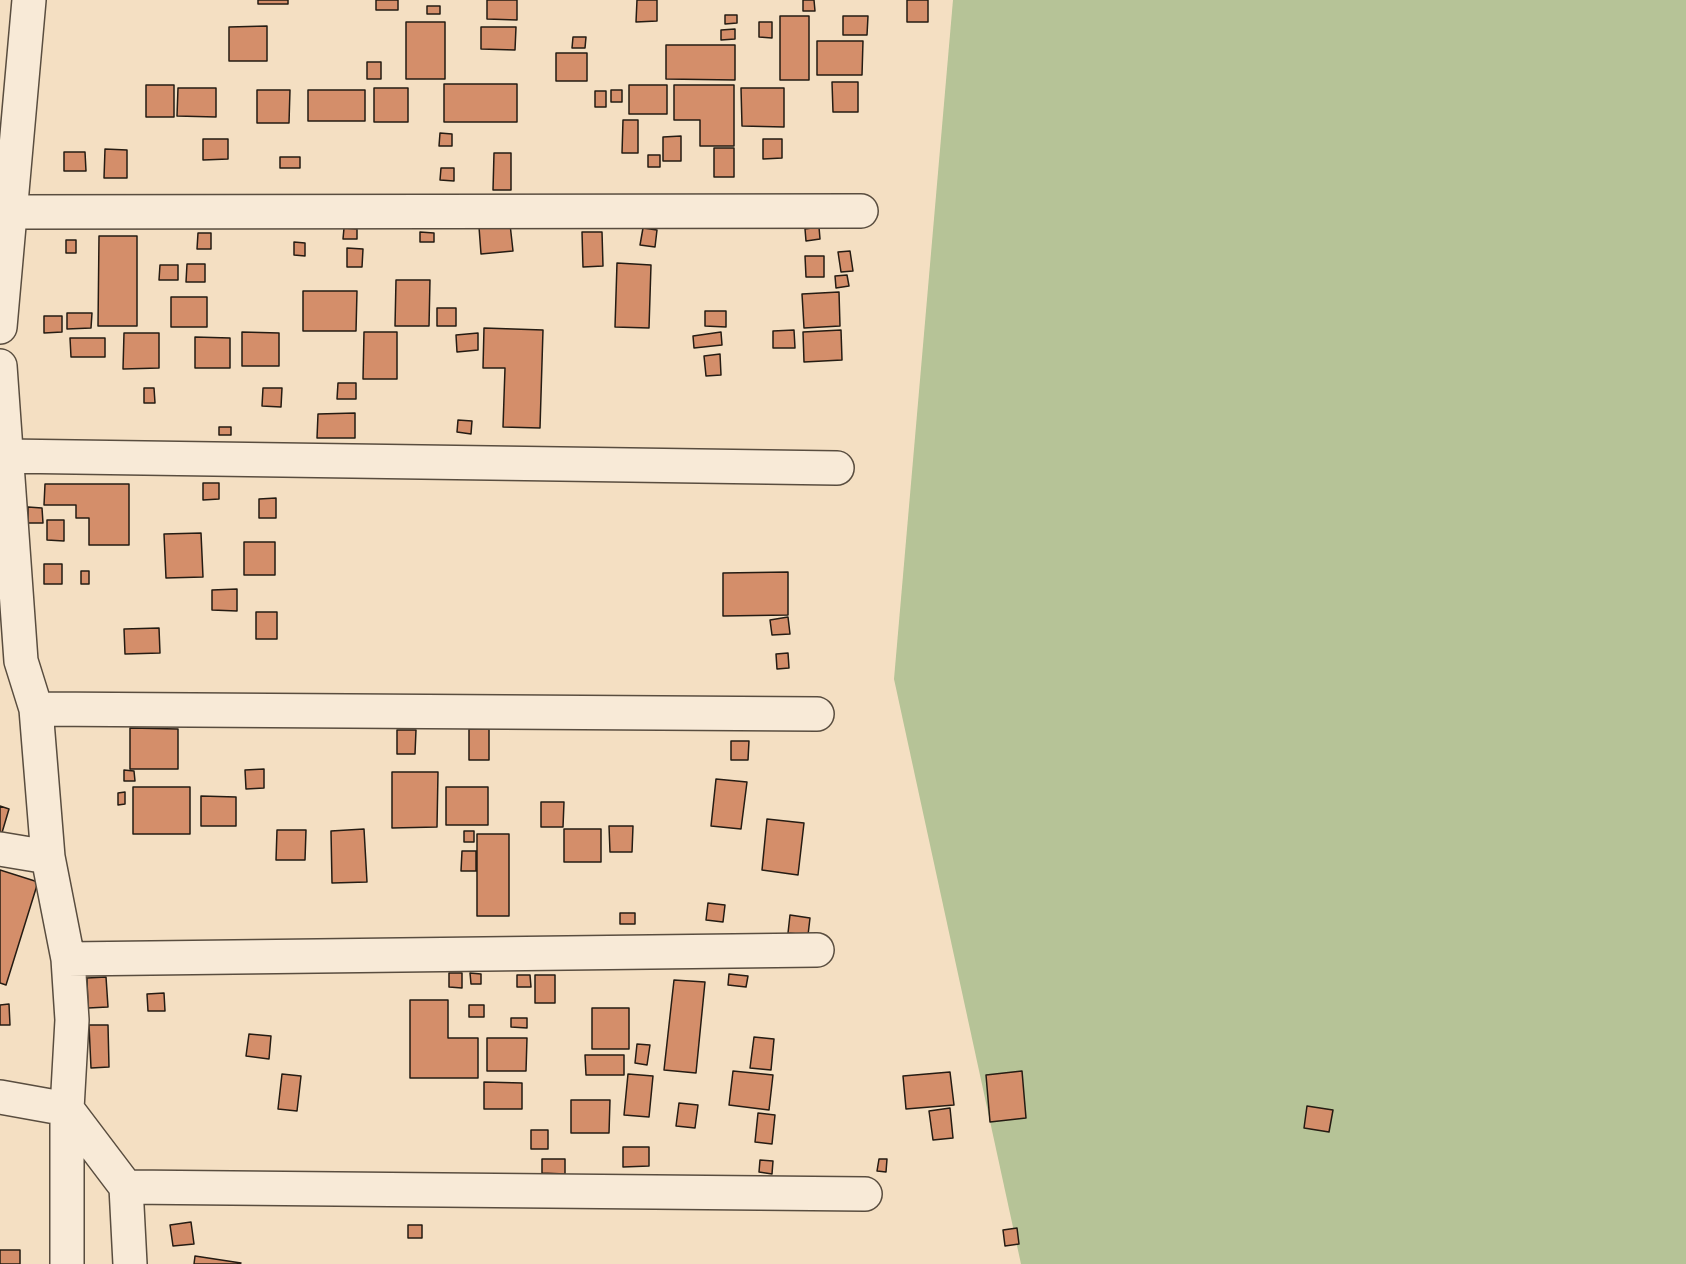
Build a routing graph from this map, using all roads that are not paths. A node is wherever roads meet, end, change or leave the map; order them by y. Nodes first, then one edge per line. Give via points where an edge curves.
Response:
1 (29, 0) edge
2 (10, 103) edge
3 (861, 211) dead end
4 (10, 212) junction
5 (0, 327) edge
6 (0, 366) edge
7 (6, 456) junction
8 (837, 468) dead end
9 (8, 607) edge
10 (36, 710) junction
11 (817, 714) dead end
12 (0, 849) edge
13 (48, 857) junction
14 (817, 950) dead end
15 (68, 958) junction
16 (0, 1097) edge
17 (67, 1109) junction
18 (126, 1187) junction
19 (865, 1194) dead end
20 (67, 1264) edge
21 (130, 1264) edge

1 - 2 street
2 - 4 street
3 - 4 street
4 - 5 street
6 - 7 street
7 - 8 street
7 - 9 street
9 - 10 street
10 - 11 street
10 - 13 street
12 - 13 street
13 - 15 street
14 - 15 street
15 - 17 street via 72,1020
16 - 17 street
17 - 18 street
17 - 20 street
18 - 19 street
18 - 21 street

